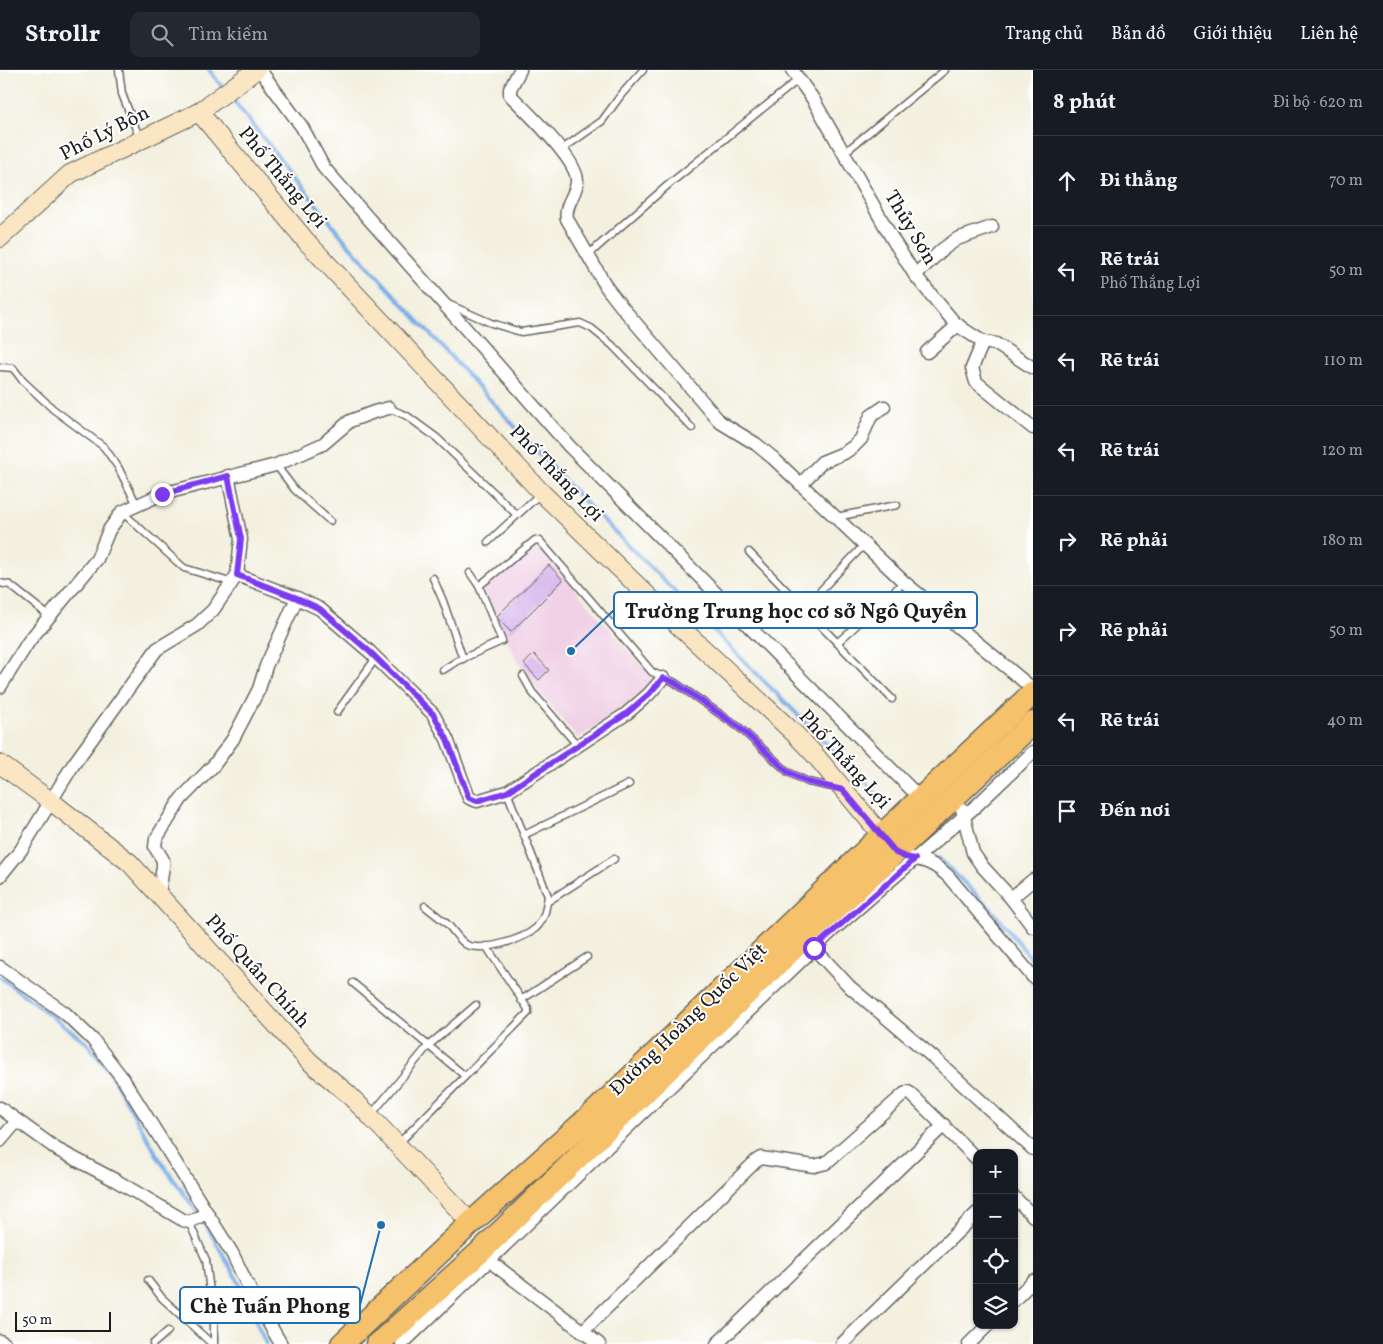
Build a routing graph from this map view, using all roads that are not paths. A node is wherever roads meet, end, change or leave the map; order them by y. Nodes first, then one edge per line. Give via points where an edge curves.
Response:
1 (119, 70) edge
2 (260, 70) edge
3 (520, 70) edge
4 (643, 70) edge
5 (945, 70) edge
6 (796, 74) edge
7 (249, 75) edge
8 (198, 112) junction
9 (140, 140) junction
10 (561, 150) junction
11 (844, 153) junction
12 (992, 227) dead end
13 (0, 238) edge
14 (588, 255) junction
15 (915, 275) junction
16 (440, 301) junction
17 (958, 325) junction
18 (983, 342) junction
19 (926, 352) dead end
20 (0, 368) edge
21 (1033, 368) edge
22 (884, 407) dead end
23 (389, 408) joint
24 (692, 428) dead end
25 (1033, 428) edge
26 (276, 465) junction
27 (228, 476) junction
28 (801, 484) junction
29 (542, 493) junction
30 (137, 505) junction
31 (897, 505) dead end
32 (122, 512) junction
33 (517, 515) junction
34 (836, 517) junction
35 (330, 521) dead end
36 (488, 542) dead end
37 (865, 544) junction
38 (749, 552) dead end
39 (470, 573) dead end
40 (433, 578) dead end
41 (235, 579) junction
42 (904, 582) junction
43 (0, 583) edge
44 (479, 586) junction
45 (297, 598) junction
46 (804, 608) junction
47 (49, 616) junction
48 (837, 643) junction
49 (376, 658) junction
50 (462, 659) junction
51 (443, 670) dead end
52 (523, 676) dead end
53 (663, 678) junction
54 (0, 686) edge
55 (1033, 691) edge
56 (892, 699) dead end
57 (337, 712) dead end
58 (1033, 724) edge
59 (578, 746) junction
60 (1033, 752) edge
61 (0, 764) edge
62 (628, 784) dead end
63 (843, 790) junction
64 (507, 792) junction
65 (921, 799) junction
66 (52, 802) junction
67 (959, 808) junction
68 (524, 834) junction
69 (882, 835) junction
70 (906, 856) junction
71 (614, 859) dead end
72 (2, 869) edge
73 (1033, 880) edge
74 (159, 894) junction
75 (1010, 898) junction
76 (547, 902) junction
77 (425, 906) dead end
78 (1033, 927) edge
79 (809, 943) junction
80 (486, 946) junction
81 (587, 957) dead end
82 (0, 967) edge
83 (1033, 977) edge
84 (353, 983) dead end
85 (522, 1000) junction
86 (476, 1005) dead end
87 (428, 1046) junction
88 (465, 1076) junction
89 (0, 1108) edge
90 (370, 1116) junction
91 (17, 1122) junction
92 (944, 1125) junction
93 (0, 1141) edge
94 (398, 1144) junction
95 (1033, 1149) edge
96 (973, 1155) edge
97 (1018, 1201) edge
98 (1033, 1216) edge
99 (200, 1217) junction
100 (973, 1217) edge
101 (471, 1224) junction
102 (484, 1257) junction
103 (148, 1280) dead end
104 (1033, 1281) edge
105 (1018, 1296) edge
106 (984, 1329) edge
107 (168, 1331) dead end
108 (582, 1332) junction
109 (0, 1341) edge
110 (5, 1344) edge
111 (153, 1344) edge
112 (213, 1344) edge
113 (281, 1344) edge
114 (342, 1344) edge
115 (378, 1344) edge
116 (402, 1344) edge
117 (599, 1344) edge
118 (717, 1344) edge
119 (842, 1344) edge
120 (970, 1344) edge

1 - 9 lane via 122,94
2 - 16 street via 302,127 324,168
3 - 10 street via 510,95
4 - 10 lane via 602,121
5 - 11 lane
6 - 11 street, Thủy Sơn
6 - 14 lane
7 - 8 street, Phố Lý Bôn
8 - 9 street, Phố Lý Bôn
8 - 29 street, Phố Thắng Lợi via 306,241
9 - 13 street, Phố Lý Bôn via 70,174
10 - 14 street via 576,172 577,182 567,206 567,219
11 - 15 street, Thủy Sơn
12 - 15 street via 957,238
14 - 28 street via 621,306 716,418 756,444
15 - 17 street, Thủy Sơn
16 - 24 lane via 521,332 580,323 591,328
16 - 65 street via 569,446
17 - 18 street, Thủy Sơn
17 - 19 street
18 - 21 street, Thủy Sơn via 996,344
18 - 25 street via 972,368 976,382
20 - 30 lane via 14,368 53,409 104,447
22 - 28 street via 871,416 861,439 853,447 822,462
23 - 26 street via 350,421 323,444
23 - 33 lane via 407,416 437,438
26 - 27 street
26 - 35 lane via 295,490
27 - 30 street via 162,494
27 - 41 street via 241,539
28 - 34 street
29 - 33 lane
29 - 63 street, Phố Thắng Lợi via 796,735
30 - 32 street
31 - 34 lane
32 - 41 lane via 184,568
32 - 47 street via 109,530 97,559
33 - 36 lane
34 - 37 street
37 - 42 street
37 - 46 lane
38 - 46 lane
39 - 44 lane
40 - 50 lane
41 - 45 street
41 - 66 street via 213,610 197,625 157,649 73,766
42 - 48 lane
42 - 55 street
43 - 47 lane via 10,585
44 - 50 lane via 502,640
44 - 53 lane via 535,540 540,541 652,672
45 - 49 street via 320,609
45 - 74 street via 259,689 233,739 214,765 181,799 156,839 155,847 163,860
46 - 48 lane
47 - 54 street
48 - 56 lane
49 - 57 lane
49 - 64 street via 433,714 447,739 469,798 477,801
50 - 51 lane
52 - 59 lane via 532,692
53 - 59 street via 626,714
53 - 63 lane via 674,682 740,728 788,772 808,782
55 - 65 highway, Đường Hoàng Quốc Việt
58 - 67 highway, Đường Hoàng Quốc Việt
59 - 64 street
60 - 67 street
61 - 66 street, Phố Quân Chính
62 - 68 lane
63 - 69 street, Phố Thắng Lợi
64 - 68 lane
65 - 69 highway, Đường Hoàng Quốc Việt
66 - 72 street via 21,850
66 - 74 street, Phố Quân Chính via 130,864
67 - 70 highway, Đường Hoàng Quốc Việt
67 - 75 street via 973,853
68 - 76 lane via 548,896
69 - 70 street, Phố Thắng Lợi
69 - 101 highway, Đường Hoàng Quốc Việt via 596,1110
70 - 79 highway, Đường Hoàng Quốc Việt
70 - 83 street via 926,861 948,876
71 - 76 lane
73 - 75 street
74 - 90 street, Phố Quân Chính via 309,1061
75 - 78 street
76 - 80 lane via 535,928 519,938
77 - 80 lane via 467,945
79 - 95 street via 850,987 934,1058
79 - 102 highway, Đường Hoàng Quốc Việt
80 - 85 lane
81 - 85 lane
82 - 99 street via 65,1013 93,1040 123,1079
84 - 87 lane
85 - 88 lane via 528,1013
86 - 87 lane
87 - 88 lane
87 - 90 lane
88 - 94 lane
89 - 91 street
90 - 94 street, Phố Quân Chính
91 - 93 street
91 - 99 street via 58,1150 183,1220
92 - 96 street
92 - 108 street via 908,1092 826,1163 814,1166 761,1158
92 - 118 street
94 - 101 street, Phố Quân Chính
97 - 98 street
99 - 112 lane via 214,1324
99 - 113 street via 232,1253
100 - 119 street
101 - 114 highway, Đường Hoàng Quốc Việt
102 - 108 street
102 - 115 highway, Đường Hoàng Quốc Việt
102 - 116 street
103 - 112 lane via 162,1298
104 - 105 street
106 - 120 street
107 - 111 lane
108 - 117 street
109 - 110 street

